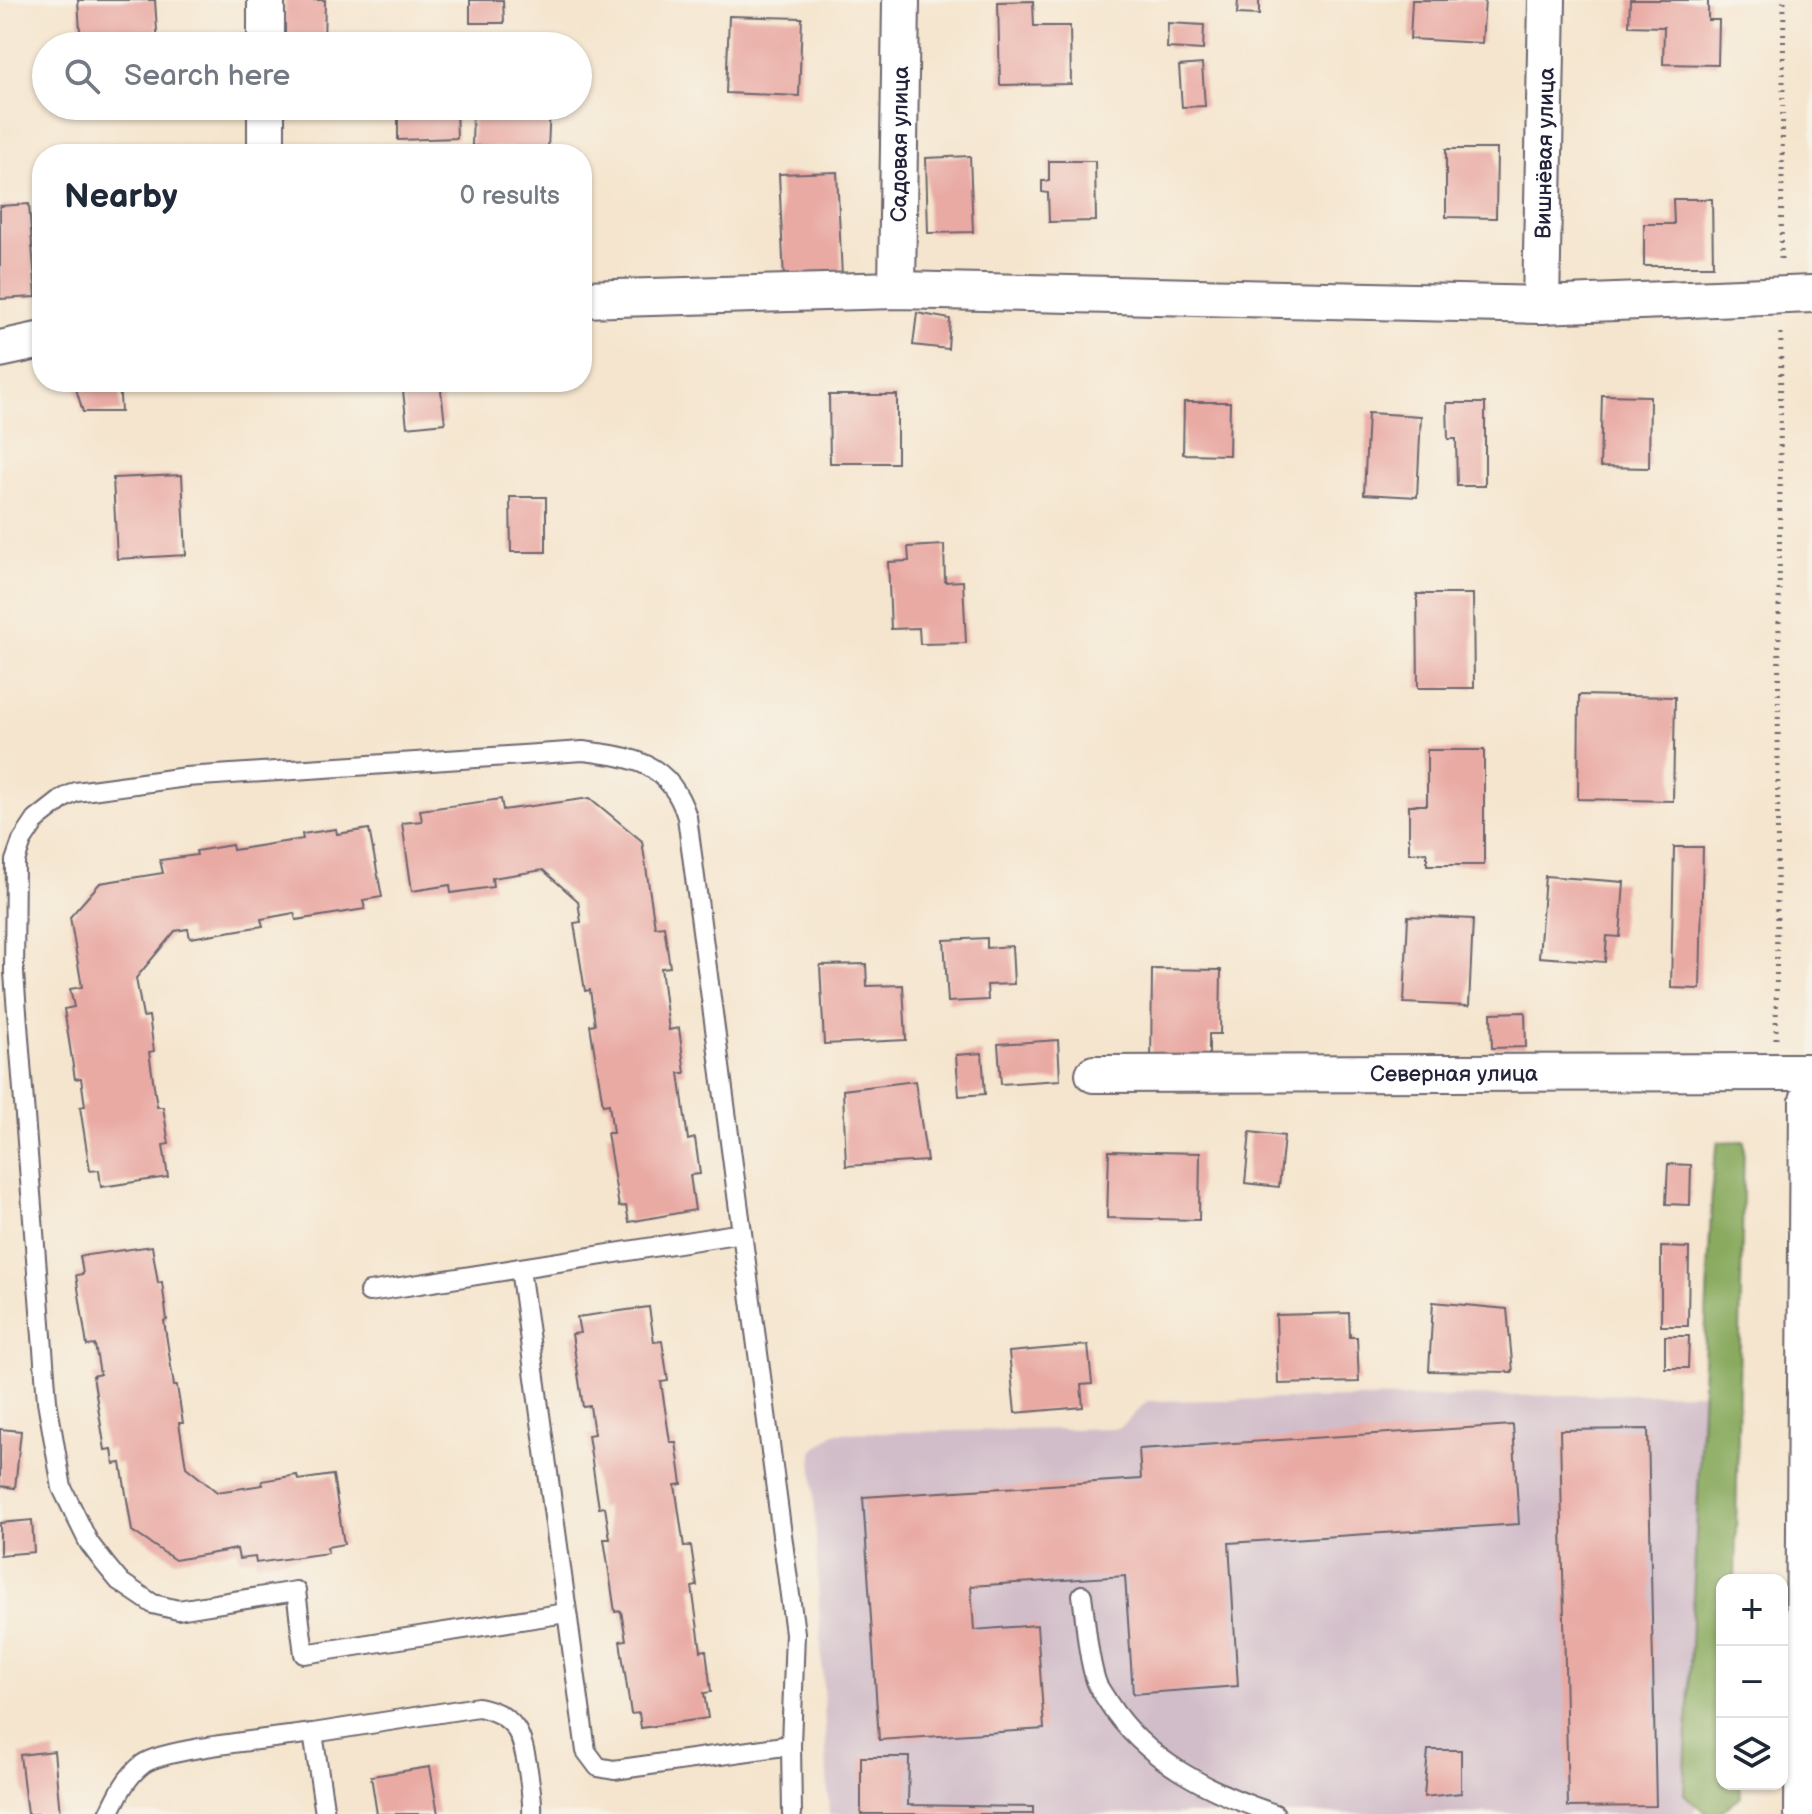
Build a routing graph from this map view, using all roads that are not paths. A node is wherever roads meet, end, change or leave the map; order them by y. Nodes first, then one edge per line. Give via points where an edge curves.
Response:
1 (266, 0) edge
2 (901, 0) edge
3 (1547, 0) edge
4 (266, 32) edge
5 (266, 120) edge
6 (266, 144) edge
7 (897, 290) junction
8 (1796, 295) edge
9 (592, 299) edge
10 (1541, 305) junction
11 (32, 342) edge
12 (0, 349) edge
13 (1812, 1072) edge
14 (1094, 1074) dead end
15 (1812, 1101) edge
16 (742, 1233) junction
17 (520, 1268) junction
18 (369, 1292) dead end
19 (1082, 1595) dead end
20 (566, 1613) junction
21 (313, 1733) junction
22 (791, 1745) junction
23 (109, 1814) edge
24 (325, 1814) edge
25 (532, 1814) edge
26 (792, 1814) edge
27 (1275, 1814) edge
28 (1807, 1814) edge

1 - 4 street
2 - 7 street, Садовая улица
3 - 10 street, Вишнёвая улица
5 - 6 street
7 - 9 street
7 - 10 street
8 - 10 street
11 - 12 street
13 - 14 street, Северная улица
15 - 28 street
16 - 17 lane
16 - 20 lane via 687,817 681,799 651,767 631,757 583,751 186,777 76,792 36,820 22,841 15,861 14,973 47,1401 62,1488 97,1553 134,1592 178,1610 296,1591 304,1654
16 - 22 lane via 795,1633
17 - 18 lane
17 - 20 lane
19 - 27 lane via 1096,1682 1115,1714 1171,1766
20 - 22 lane via 586,1751 598,1767 614,1770
21 - 23 lane via 156,1756 123,1785
21 - 24 lane
21 - 25 lane via 478,1707 493,1710 517,1729 524,1744
22 - 26 lane

